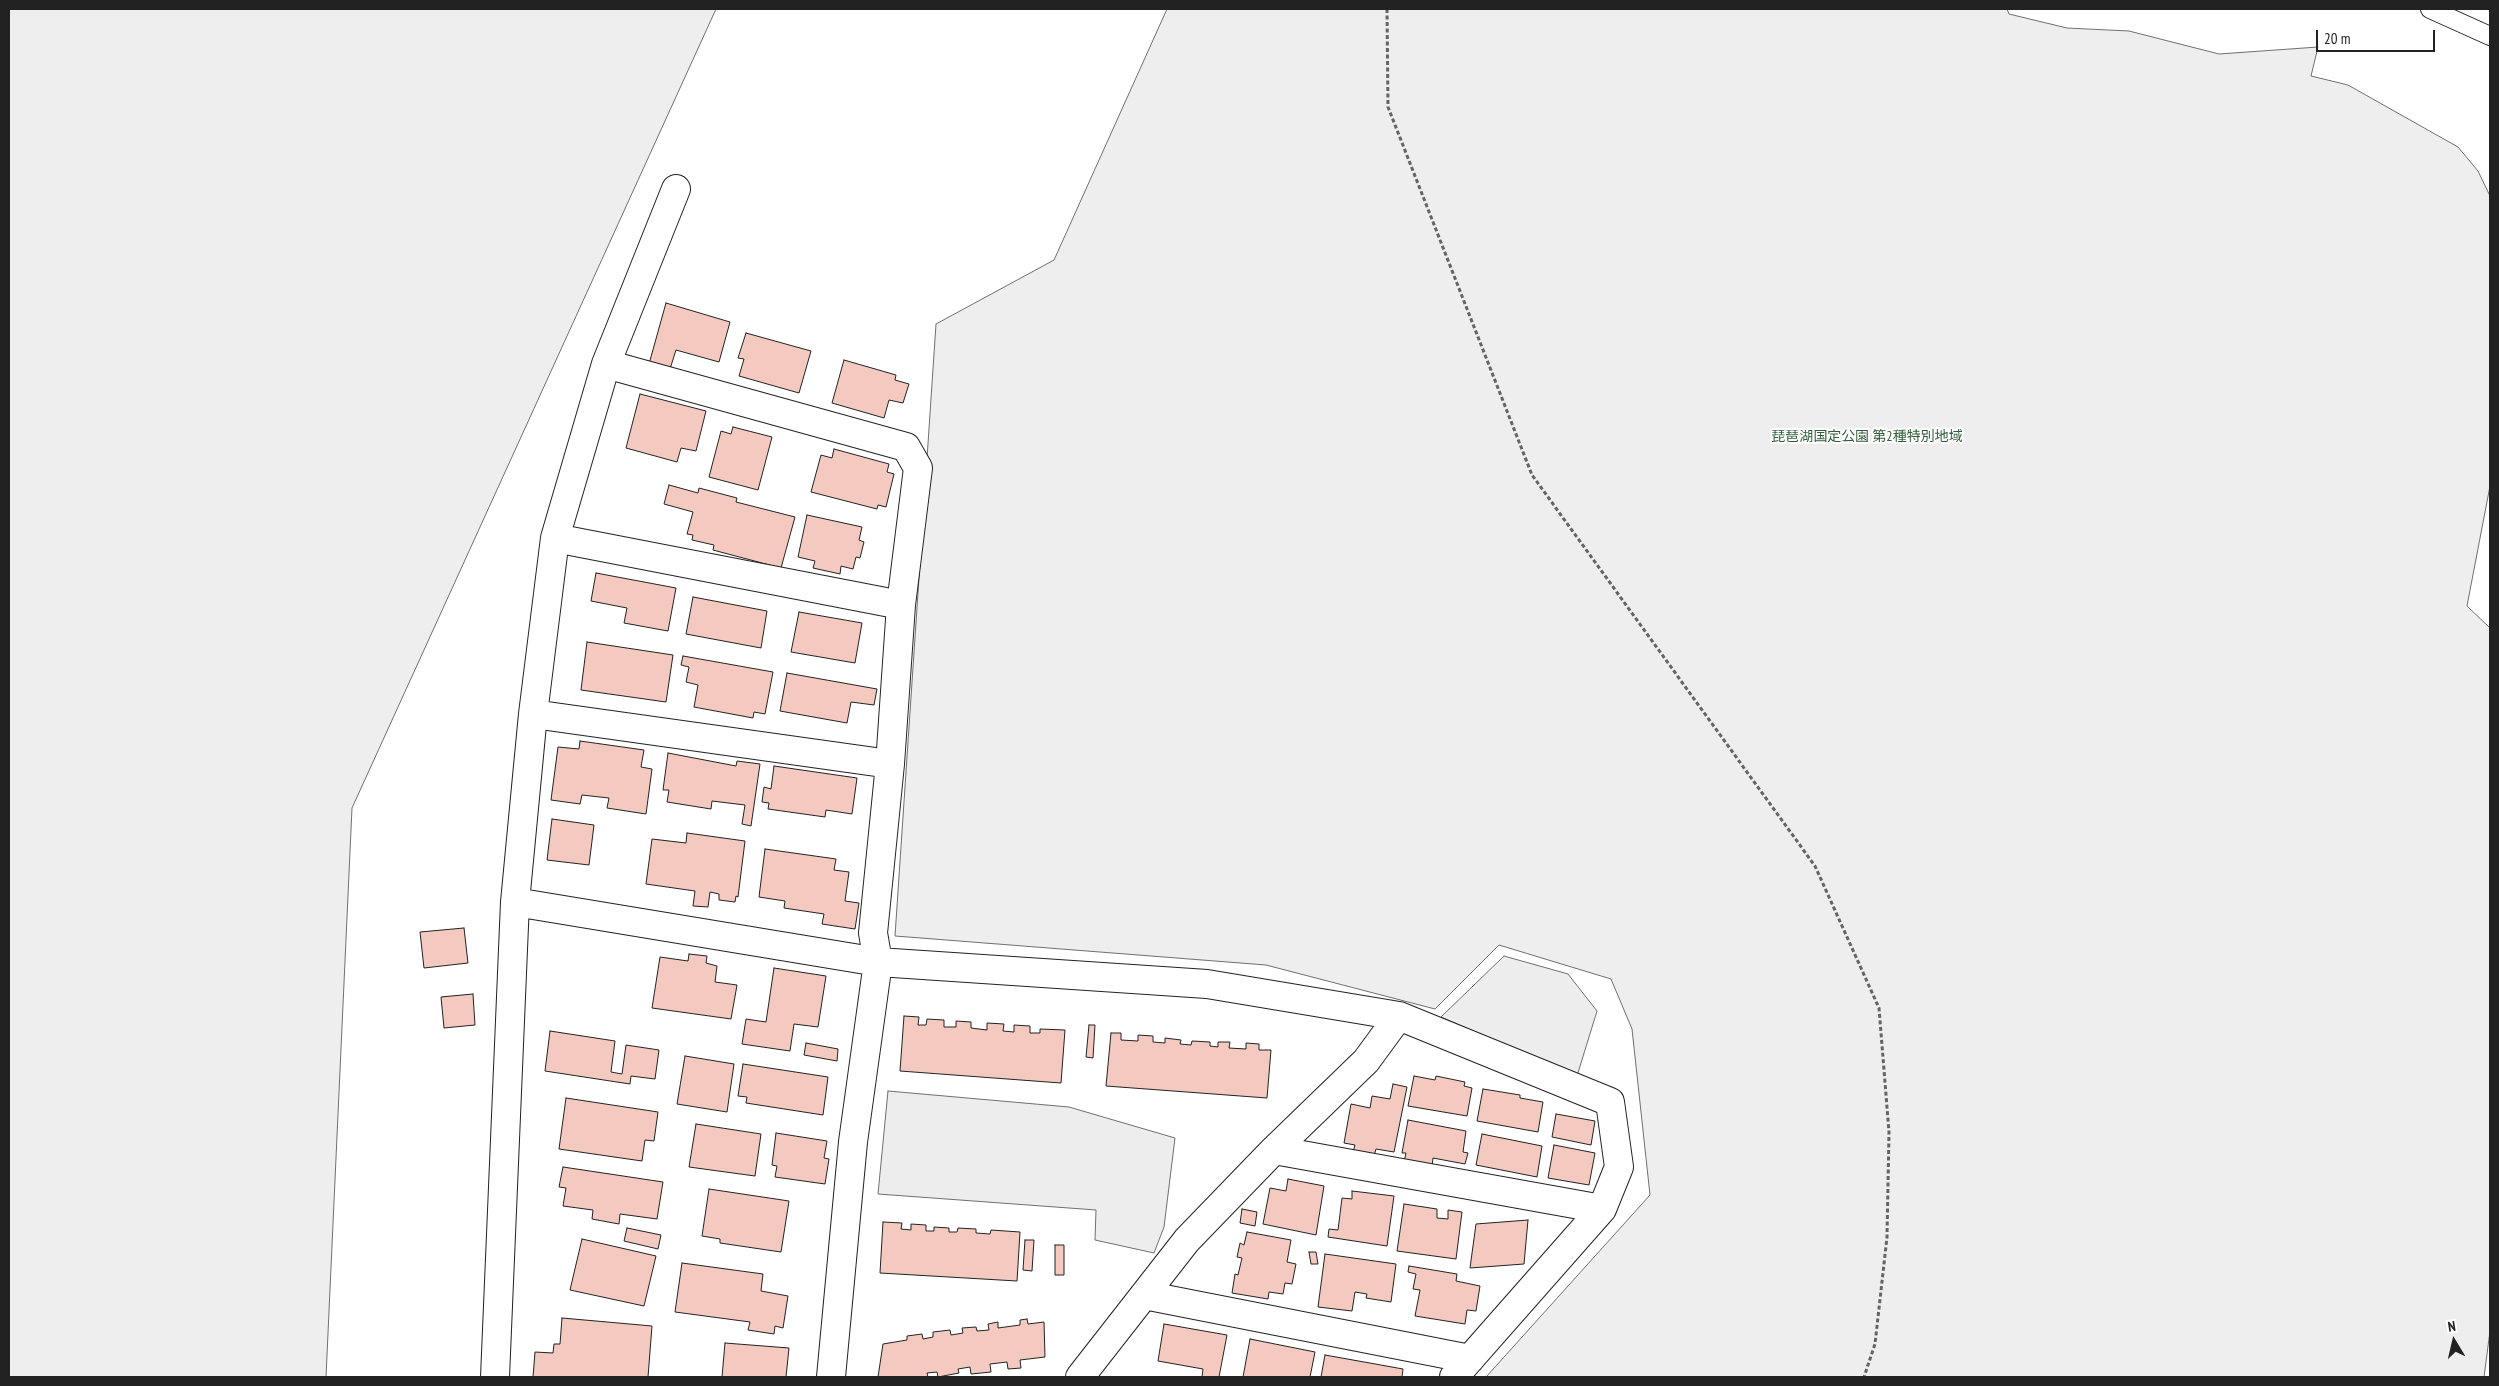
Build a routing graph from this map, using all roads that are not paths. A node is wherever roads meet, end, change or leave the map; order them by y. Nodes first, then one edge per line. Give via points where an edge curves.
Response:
1 (2430, 9) edge
2 (2490, 36) edge
3 (676, 189) dead end
4 (606, 364) junction
5 (555, 538) junction
6 (901, 605) junction
7 (533, 714) junction
8 (890, 764) junction
9 (515, 902) junction
10 (878, 962) junction
11 (1399, 1016) junction
12 (1274, 1150) junction
13 (1602, 1209) junction
14 (1144, 1295) junction
15 (1462, 1368) edge
16 (495, 1377) edge
17 (831, 1377) edge
18 (1080, 1377) edge

1 - 2 lane
3 - 4 street
4 - 5 street
4 - 6 street via 906,447 918,468
5 - 6 street
5 - 7 street
6 - 8 street
7 - 8 street
7 - 9 street
8 - 10 street via 872,933
9 - 10 street
9 - 16 street
10 - 11 street via 1207,984
10 - 17 street via 853,1142
11 - 12 street via 1366,1061
11 - 13 street via 1610,1102 1618,1167
12 - 13 street
12 - 14 street via 1187,1240
13 - 15 street
14 - 15 street
14 - 18 street

